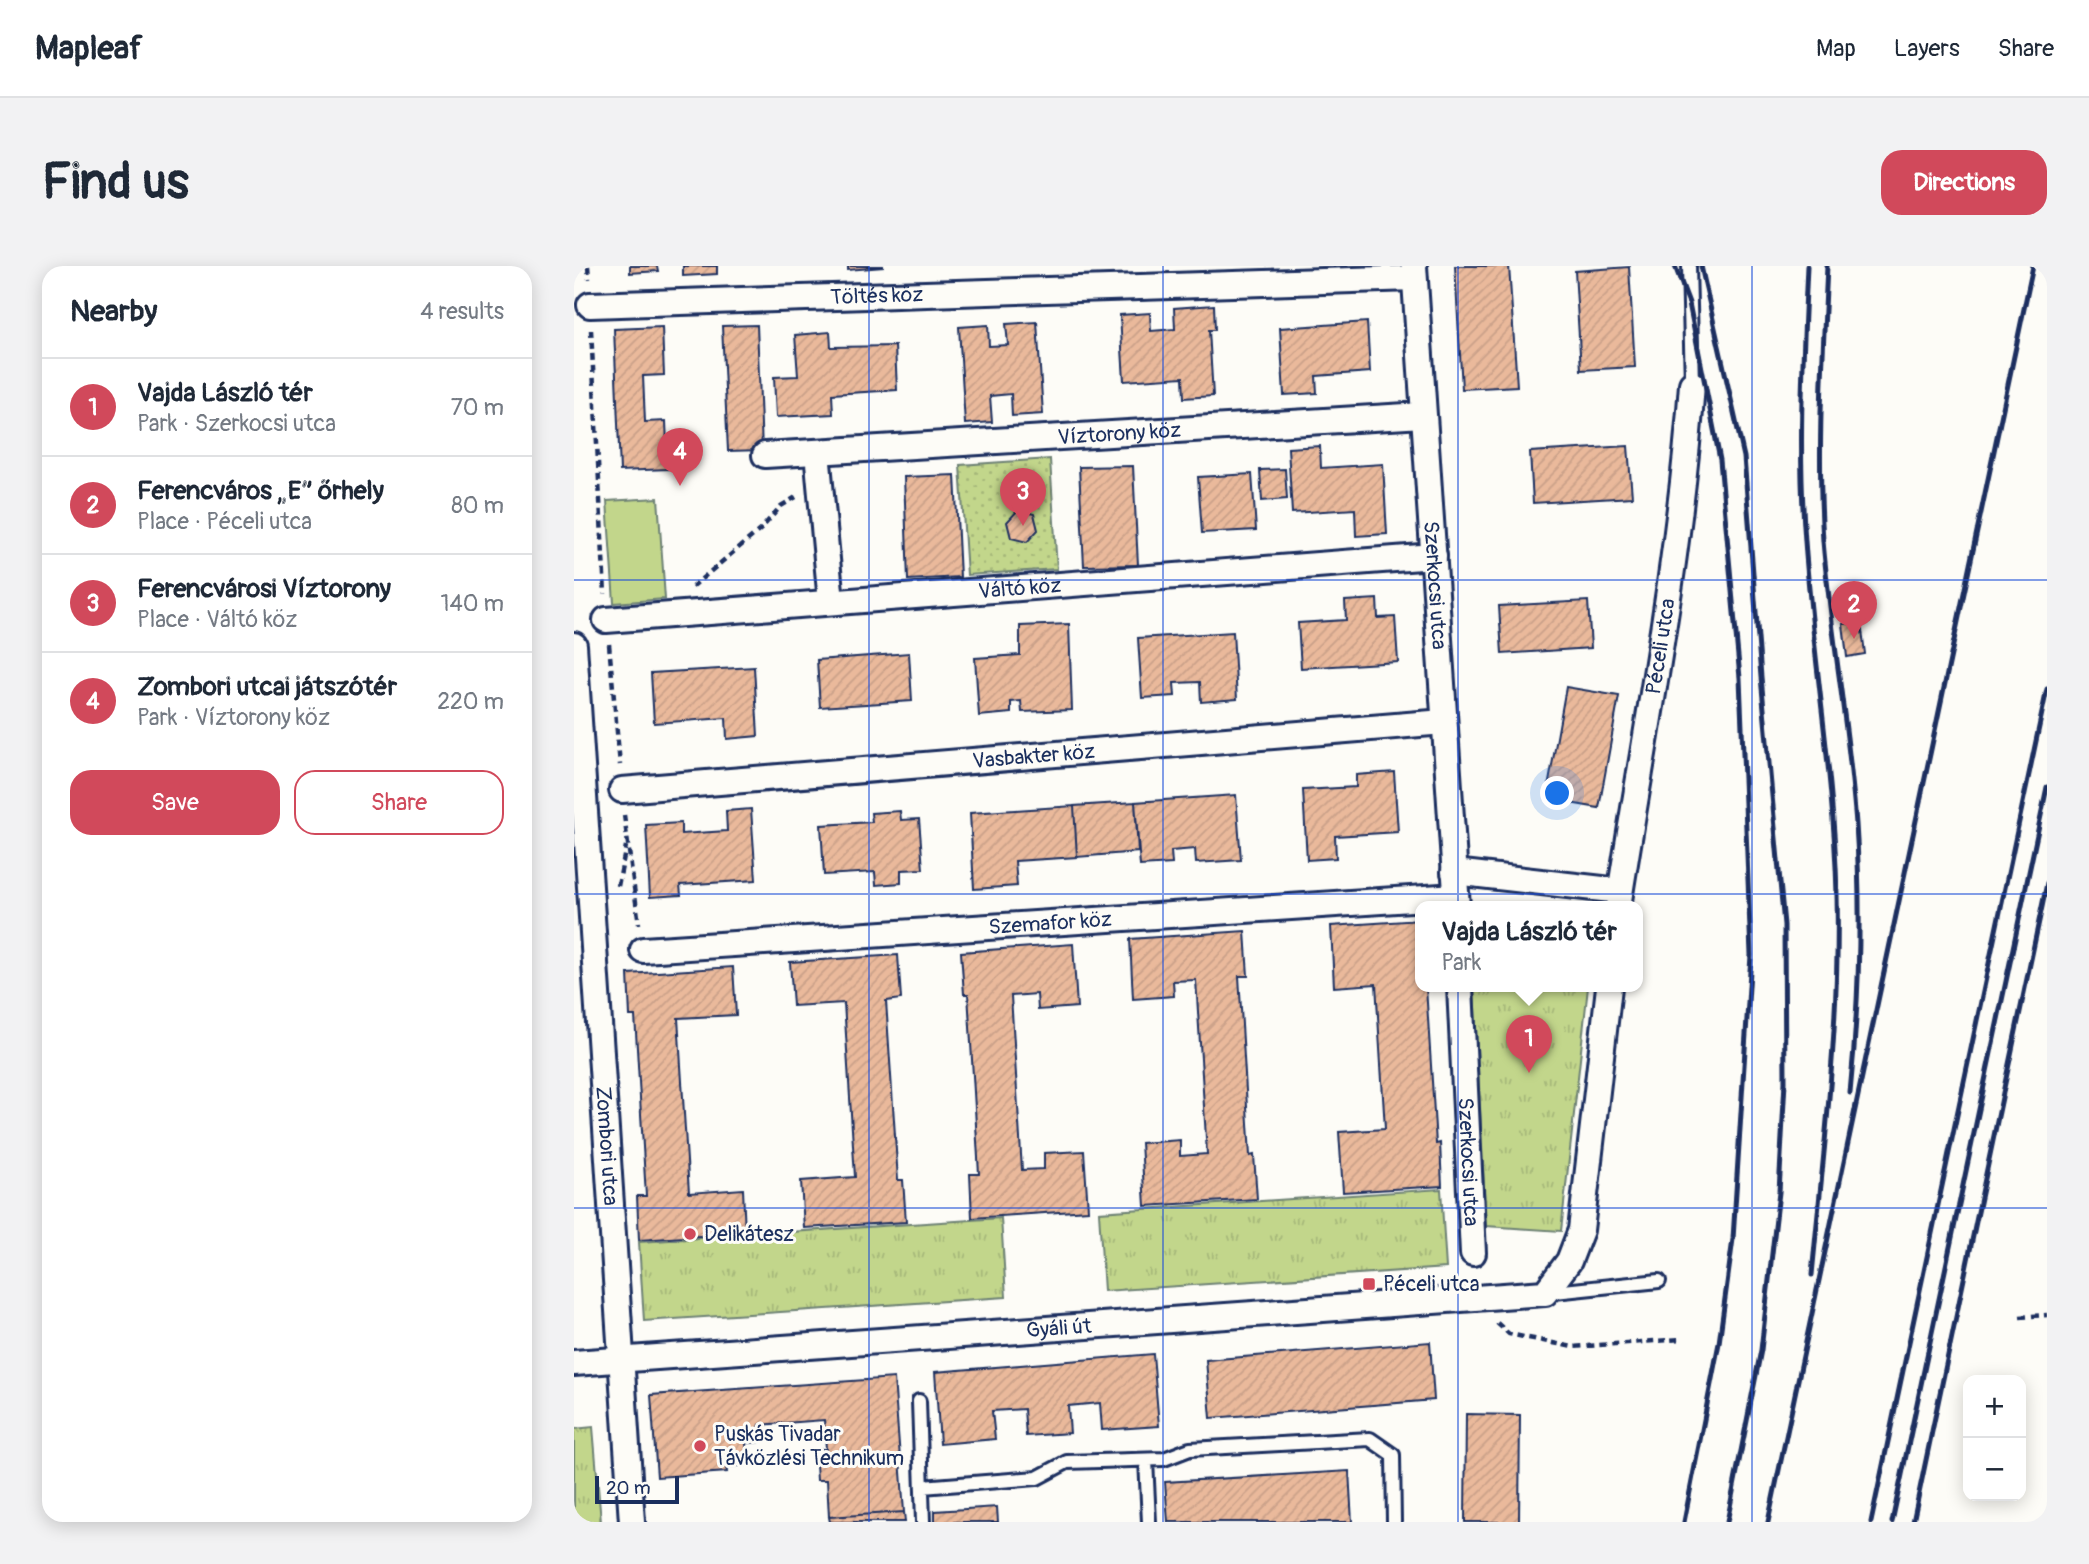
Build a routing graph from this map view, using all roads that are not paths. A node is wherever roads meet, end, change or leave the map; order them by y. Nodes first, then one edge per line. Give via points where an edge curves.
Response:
1 (1689, 266) edge
2 (1414, 272) edge
3 (590, 305) dead end
4 (1692, 384) joint
5 (1423, 415) junction
6 (817, 452) junction
7 (765, 455) dead end
8 (1434, 556) junction
9 (831, 602) junction
10 (606, 620) dead end
11 (574, 645) edge
12 (1444, 722) junction
13 (622, 790) dead end
14 (1456, 891) edge
15 (1619, 899) edge
16 (643, 950) dead end
17 (1460, 992) edge
18 (1607, 992) edge
19 (1473, 1253) dead end
20 (1659, 1281) dead end
21 (1545, 1293) junction
22 (620, 1359) junction
23 (574, 1363) edge
24 (919, 1401) dead end
25 (1146, 1460) junction
26 (922, 1487) junction
27 (632, 1522) edge
28 (923, 1522) edge
29 (1149, 1522) edge
30 (1394, 1522) edge

1 - 4 lane
2 - 3 street, Töltés köz
2 - 5 street, Szerkocsi utca
4 - 15 street, Péceli utca via 1676,540
5 - 6 street, Víztorony köz
5 - 8 street, Szerkocsi utca
6 - 7 street, Víztorony köz
6 - 9 street
8 - 9 street, Váltó köz
8 - 12 street, Szerkocsi utca
9 - 10 street, Váltó köz
11 - 22 street, Zombori utca
12 - 13 street, Vasbakter köz
12 - 14 street, Szerkocsi utca
14 - 15 street, Szemafor köz
14 - 16 street, Szemafor köz
17 - 19 street, Szerkocsi utca
18 - 21 street via 1581,1230 1569,1261
20 - 21 lane
21 - 22 street, Gyáli út
22 - 23 street, Gyáli út
22 - 27 street, Zombori utca
24 - 26 lane
25 - 26 lane via 1066,1462 1037,1478
25 - 29 lane
25 - 30 lane via 1190,1449 1370,1439 1393,1455
26 - 28 lane

